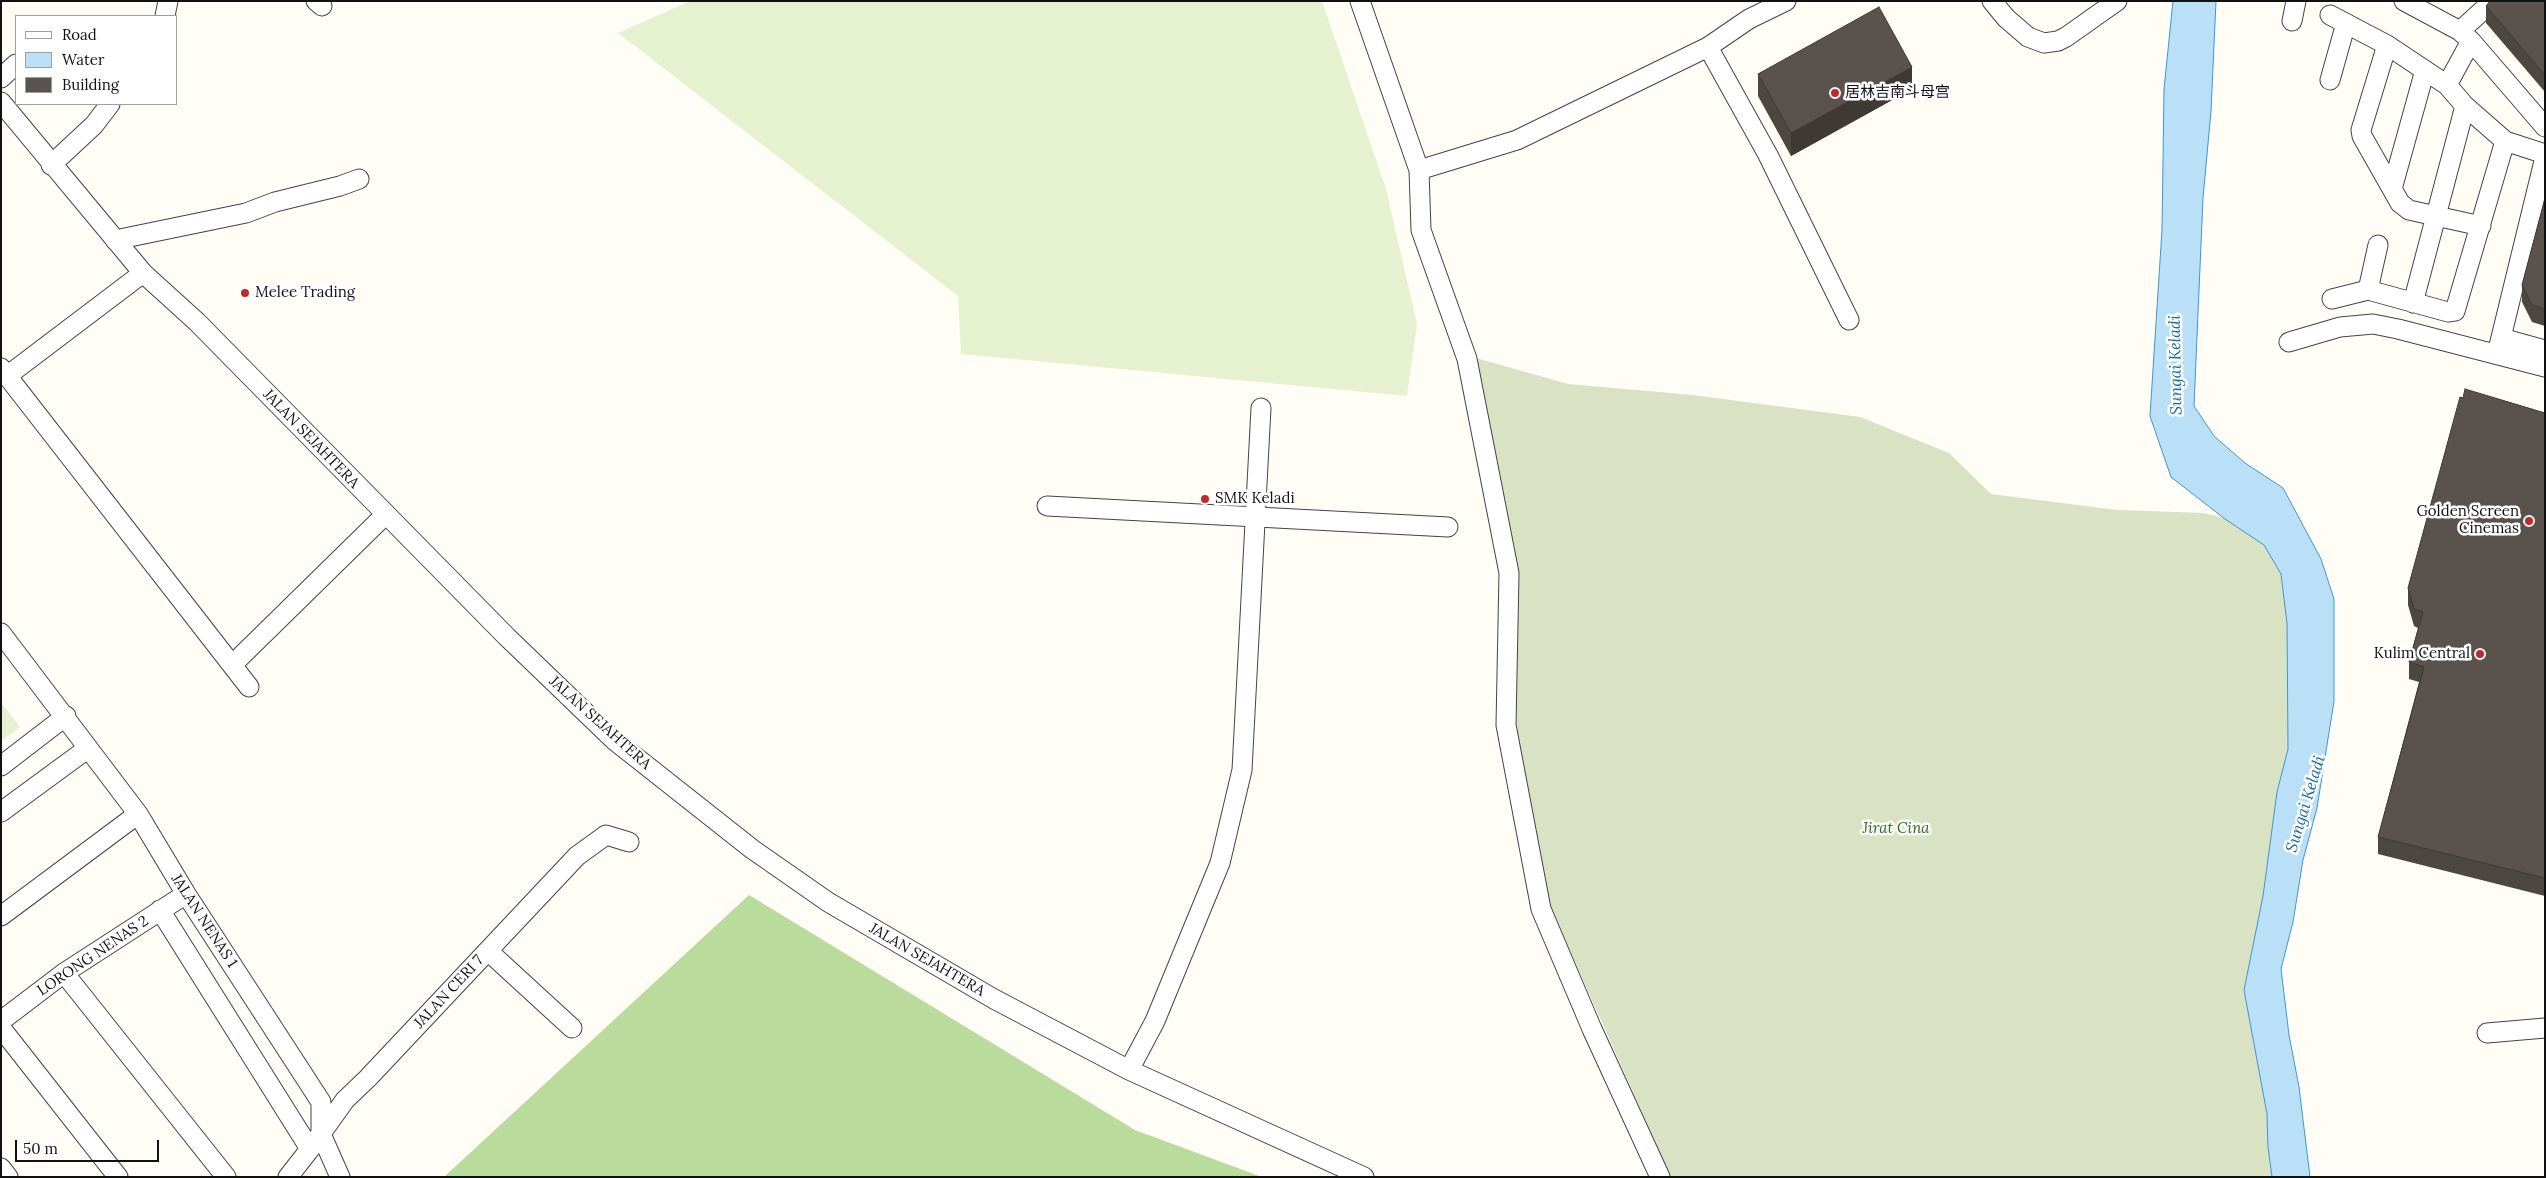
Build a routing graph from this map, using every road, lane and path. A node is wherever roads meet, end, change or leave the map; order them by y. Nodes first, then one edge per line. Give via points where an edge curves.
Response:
1 (168, 1) edge
2 (1360, 1) edge
3 (1786, 1) edge
4 (1992, 1) edge
5 (2117, 1) edge
6 (2296, 1) edge
7 (2404, 1) edge
8 (2493, 1) edge
9 (165, 15) edge
10 (2292, 21) dead end
11 (2465, 36) junction
12 (2387, 45) junction
13 (1708, 47) junction
14 (15, 65) edge
15 (2425, 70) junction
16 (1, 78) edge
17 (2330, 80) dead end
18 (2447, 85) junction
19 (1, 102) edge
20 (109, 105) edge
21 (2465, 106) junction
22 (2545, 127) edge
23 (2505, 141) junction
24 (2545, 155) edge
25 (52, 165) junction
26 (1419, 170) junction
27 (359, 179) dead end
28 (2392, 189) junction
29 (2437, 215) junction
30 (2481, 226) junction
31 (115, 240) junction
32 (2378, 245) dead end
33 (143, 273) junction
34 (2368, 290) junction
35 (2332, 299) dead end
36 (2413, 303) junction
37 (1849, 320) dead end
38 (2289, 342) dead end
39 (2499, 346) junction
40 (2545, 350) edge
41 (2545, 368) edge
42 (4, 372) edge
43 (1261, 408) dead end
44 (1047, 506) dead end
45 (385, 515) junction
46 (1255, 516) junction
47 (1448, 527) dead end
48 (1, 632) edge
49 (232, 665) junction
50 (249, 688) dead end
51 (66, 716) junction
52 (87, 749) junction
53 (1, 766) edge
54 (1, 812) edge
55 (138, 814) junction
56 (629, 842) dead end
57 (186, 894) junction
58 (160, 910) junction
59 (1, 916) edge
60 (488, 951) junction
61 (64, 973) junction
62 (1, 1021) edge
63 (1, 1028) edge
64 (572, 1028) dead end
65 (2545, 1028) edge
66 (2487, 1033) dead end
67 (1129, 1070) junction
68 (316, 1142) junction
69 (1, 1168) edge
70 (8, 1177) edge
71 (118, 1177) edge
72 (226, 1177) edge
73 (288, 1177) edge
74 (340, 1177) edge
75 (1364, 1177) edge
76 (1660, 1177) edge

1 - 9 street
2 - 26 street
3 - 13 street via 1749,19
4 - 5 street via 2028,37 2044,43 2066,37
6 - 10 street
7 - 11 street
8 - 11 street
11 - 18 street
11 - 22 street
12 - 15 street
12 - 17 street via 2338,19
12 - 28 street via 2362,136
13 - 26 street via 1517,140
13 - 37 street via 1768,155
14 - 16 street
15 - 18 street
15 - 28 street
18 - 21 street
19 - 25 street, JALAN SEJAHTERA
20 - 25 street via 94,125
21 - 23 street
21 - 29 street
23 - 24 street
23 - 30 street
24 - 39 street
25 - 31 street, JALAN SEJAHTERA
26 - 76 street via 1422,230 1464,346 1509,573 1506,725 1541,909
27 - 31 street via 246,213
28 - 29 street via 2400,203 2409,210
29 - 30 street
29 - 36 street
30 - 36 street via 2455,311
31 - 33 street, JALAN SEJAHTERA
32 - 34 street
33 - 42 street
33 - 45 street, JALAN SEJAHTERA via 197,322
34 - 35 street
34 - 36 street
38 - 39 street via 2340,327 2373,324
39 - 40 street
39 - 41 street
42 - 49 street
43 - 46 street
44 - 46 street
45 - 49 street
45 - 67 street, JALAN SEJAHTERA via 614,740 752,849 828,902 892,940 994,999
46 - 47 street
46 - 67 street via 1242,770 1220,863 1155,1022
48 - 51 street, JALAN NENAS 1
49 - 50 street
51 - 52 street, JALAN NENAS 1
51 - 53 street
52 - 54 street
52 - 55 street, JALAN NENAS 1
55 - 57 street, JALAN NENAS 1
55 - 59 street
56 - 60 street, JALAN CERI 7 via 606,835 577,856
57 - 58 street, LORONG NENAS 2
57 - 68 street, JALAN NENAS 1 via 321,1102
58 - 61 street, LORONG NENAS 2
58 - 68 street, JALAN NENAS 1
60 - 64 street
60 - 68 street, JALAN CERI 7 via 345,1100
61 - 62 street, LORONG NENAS 2
61 - 72 street
63 - 71 street
65 - 66 street
67 - 75 street, JALAN SEJAHTERA
68 - 73 street, JALAN CERI 7
68 - 74 street
69 - 70 street

